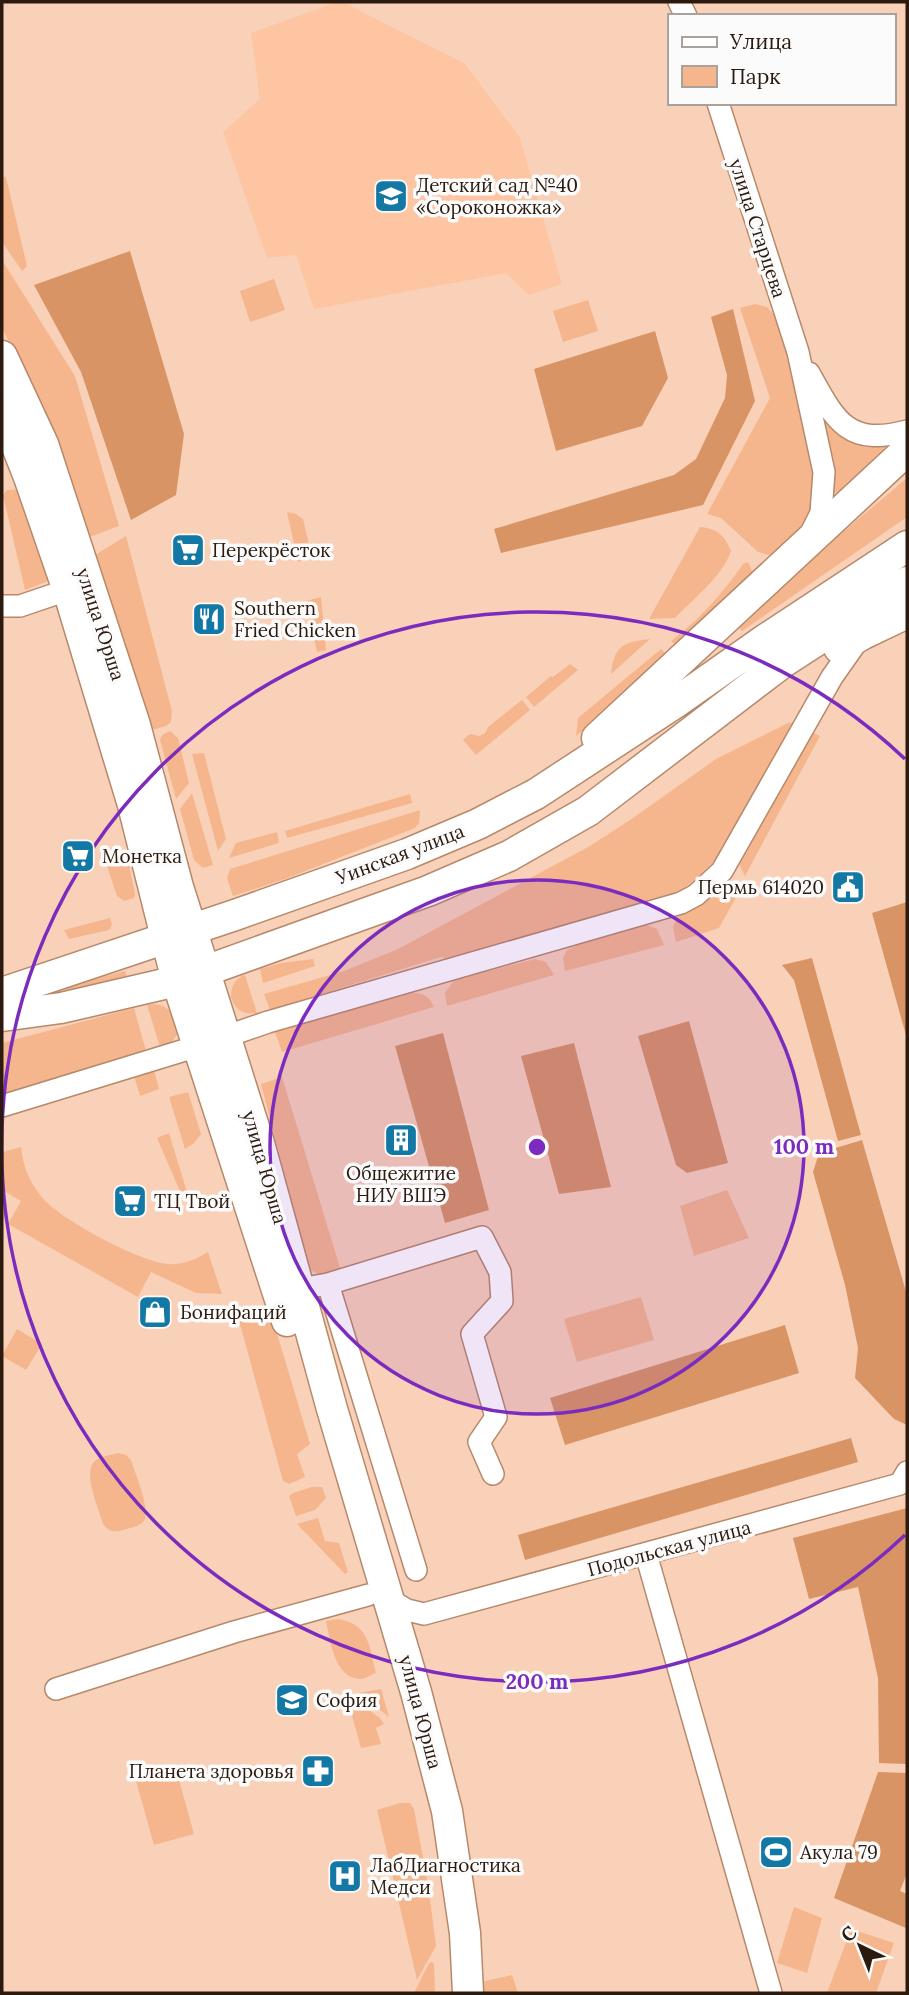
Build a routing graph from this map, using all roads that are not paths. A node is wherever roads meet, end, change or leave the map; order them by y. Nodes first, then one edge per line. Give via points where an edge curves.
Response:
1 (719, 105) edge
2 (798, 352) junction
3 (2, 356) edge
4 (2, 409) edge
5 (907, 431) edge
6 (907, 450) edge
7 (806, 543) junction
8 (907, 546) edge
9 (907, 582) edge
10 (78, 586) junction
11 (2, 606) edge
12 (907, 613) edge
13 (863, 634) junction
14 (772, 652) junction
15 (678, 744) junction
16 (536, 794) junction
17 (178, 934) junction
18 (205, 970) junction
19 (177, 981) junction
20 (2, 993) edge
21 (2, 1016) edge
22 (227, 1036) junction
23 (198, 1046) junction
24 (2, 1107) edge
25 (328, 1284) junction
26 (288, 1290) junction
27 (907, 1472) edge
28 (493, 1474) dead end
29 (646, 1554) junction
30 (416, 1570) dead end
31 (379, 1598) junction
32 (55, 1689) dead end
33 (452, 1993) edge
34 (468, 1993) edge
35 (771, 1993) edge

1 - 2 street, улица Старцева
2 - 5 street via 833,416 846,426 884,437
2 - 7 street via 824,472 821,513
3 - 10 main road, улица Юрша via 43,444
4 - 10 main road, улица Юрша
6 - 7 main road
7 - 16 main road
8 - 14 main road
9 - 14 main road
10 - 11 street via 20,607
10 - 17 main road, улица Юрша via 132,805
12 - 13 main road
13 - 15 main road
13 - 22 street via 832,677 722,871 696,895 665,909
14 - 15 main road
14 - 16 main road, Уинская улица via 676,703
15 - 18 main road via 588,811 509,856 428,891
16 - 17 main road, Уинская улица via 407,854
17 - 18 main road, улица Юрша
17 - 19 main road, улица Юрша
17 - 20 main road, Уинская улица
18 - 19 main road
18 - 22 main road, улица Юрша
19 - 21 main road via 61,1008
19 - 23 main road, улица Юрша
22 - 23 street
22 - 26 main road, улица Юрша
23 - 24 street
23 - 26 main road, улица Юрша
25 - 26 street
25 - 28 street via 482,1237 500,1272 502,1301 472,1334 496,1417 479,1442
25 - 30 street
26 - 31 main road, улица Юрша
27 - 29 street, Подольская улица via 900,1484
29 - 31 street, Подольская улица via 424,1614
29 - 35 street
31 - 32 street via 234,1632
31 - 33 main road, улица Юрша via 435,1856
31 - 34 main road, улица Юрша via 428,1735 447,1811 465,1933

